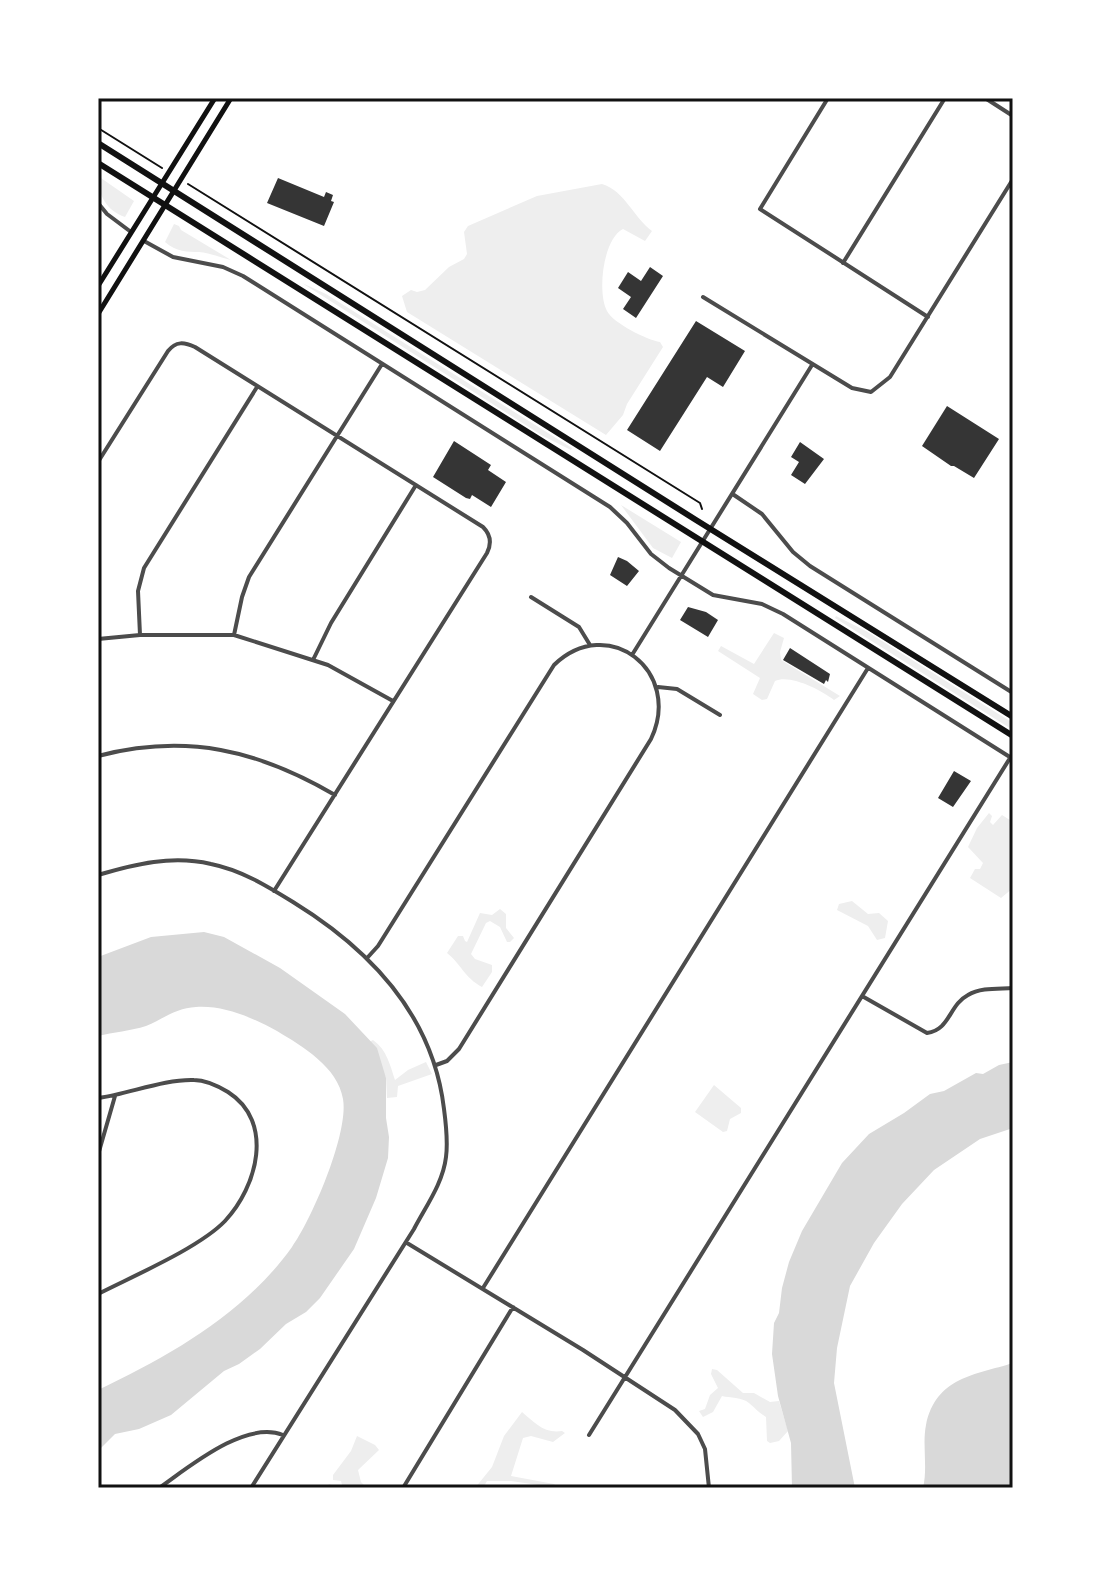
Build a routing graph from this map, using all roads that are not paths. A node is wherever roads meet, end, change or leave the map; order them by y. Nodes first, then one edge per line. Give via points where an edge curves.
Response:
1 (215, 98) edge
2 (231, 98) edge
3 (828, 98) edge
4 (945, 98) edge
5 (985, 98) edge
6 (1013, 116) edge
7 (98, 143) edge
8 (98, 163) edge
9 (1013, 179) edge
10 (163, 183) junction
11 (175, 191) junction
12 (153, 198) junction
13 (98, 203) edge
14 (167, 206) junction
15 (131, 232) junction
16 (144, 241) junction
17 (843, 263) junction
18 (98, 286) edge
19 (703, 297) dead end
20 (98, 314) edge
21 (928, 317) junction
22 (382, 364) junction
23 (812, 365) junction
24 (257, 386) junction
25 (337, 435) junction
26 (98, 462) edge
27 (416, 485) junction
28 (734, 495) junction
29 (712, 530) junction
30 (704, 543) junction
31 (682, 576) junction
32 (531, 597) dead end
33 (140, 635) junction
34 (234, 635) junction
35 (98, 639) edge
36 (590, 645) junction
37 (632, 655) junction
38 (313, 660) junction
39 (868, 668) junction
40 (658, 687) junction
41 (1013, 693) edge
42 (393, 701) junction
43 (720, 715) dead end
44 (1013, 717) edge
45 (1013, 736) edge
46 (98, 756) edge
47 (1012, 758) edge
48 (335, 795) junction
49 (98, 875) edge
50 (274, 891) junction
51 (368, 957) junction
52 (1013, 988) edge
53 (862, 996) junction
54 (436, 1065) junction
55 (115, 1096) junction
56 (98, 1098) edge
57 (98, 1155) edge
58 (406, 1242) junction
59 (483, 1288) junction
60 (98, 1294) edge
61 (513, 1307) junction
62 (624, 1376) junction
63 (283, 1435) junction
64 (589, 1435) dead end
65 (159, 1488) edge
66 (251, 1488) edge
67 (403, 1488) edge
68 (709, 1488) edge

1 - 10 main road
2 - 11 main road
3 - 17 street via 760,209
4 - 17 street
5 - 6 street
7 - 10 main road
8 - 12 main road
9 - 21 street
10 - 11 main road
10 - 12 main road
11 - 14 main road
11 - 29 main road
12 - 14 main road
12 - 15 main road
13 - 15 street
14 - 16 main road
14 - 30 main road
15 - 18 main road
16 - 20 main road
16 - 22 street via 173,257 234,272
17 - 21 street
19 - 23 street
21 - 23 street via 886,382 871,392 859,392
22 - 25 street
22 - 31 street via 610,507 651,554
23 - 28 street
24 - 25 street
24 - 26 street via 195,347 178,343 165,355
24 - 33 street via 144,568 138,591
25 - 27 street
25 - 34 street via 249,577
27 - 38 street
27 - 42 street via 483,527 491,538 487,553
28 - 29 street
28 - 41 street via 762,514 810,566
29 - 30 street
29 - 44 main road
30 - 31 street
30 - 45 main road
31 - 37 street
31 - 39 street via 720,597 769,607
32 - 36 street via 579,627
33 - 34 street
33 - 35 street
34 - 38 street
36 - 37 street
36 - 51 street via 572,651 549,670
37 - 40 street
38 - 42 street
39 - 47 street
39 - 59 street
40 - 43 street via 677,689
40 - 54 street via 659,717 651,739 459,1049
42 - 48 street
46 - 48 street via 177,746 228,750 282,766
47 - 53 street
48 - 50 street
49 - 50 street via 141,863 191,861 233,870
50 - 51 street
51 - 54 street via 405,1001
52 - 53 street via 967,995 943,1026 927,1033
53 - 62 street
54 - 58 street via 446,1159 438,1186
55 - 56 street
55 - 57 street
55 - 60 street via 181,1081 209,1082 232,1095 250,1116 257,1154 241,1199 215,1230
58 - 59 street
58 - 63 street
59 - 61 street
61 - 62 street
61 - 67 street
62 - 64 street
62 - 68 street via 675,1410 698,1434
63 - 65 street via 274,1431 229,1443
63 - 66 street

